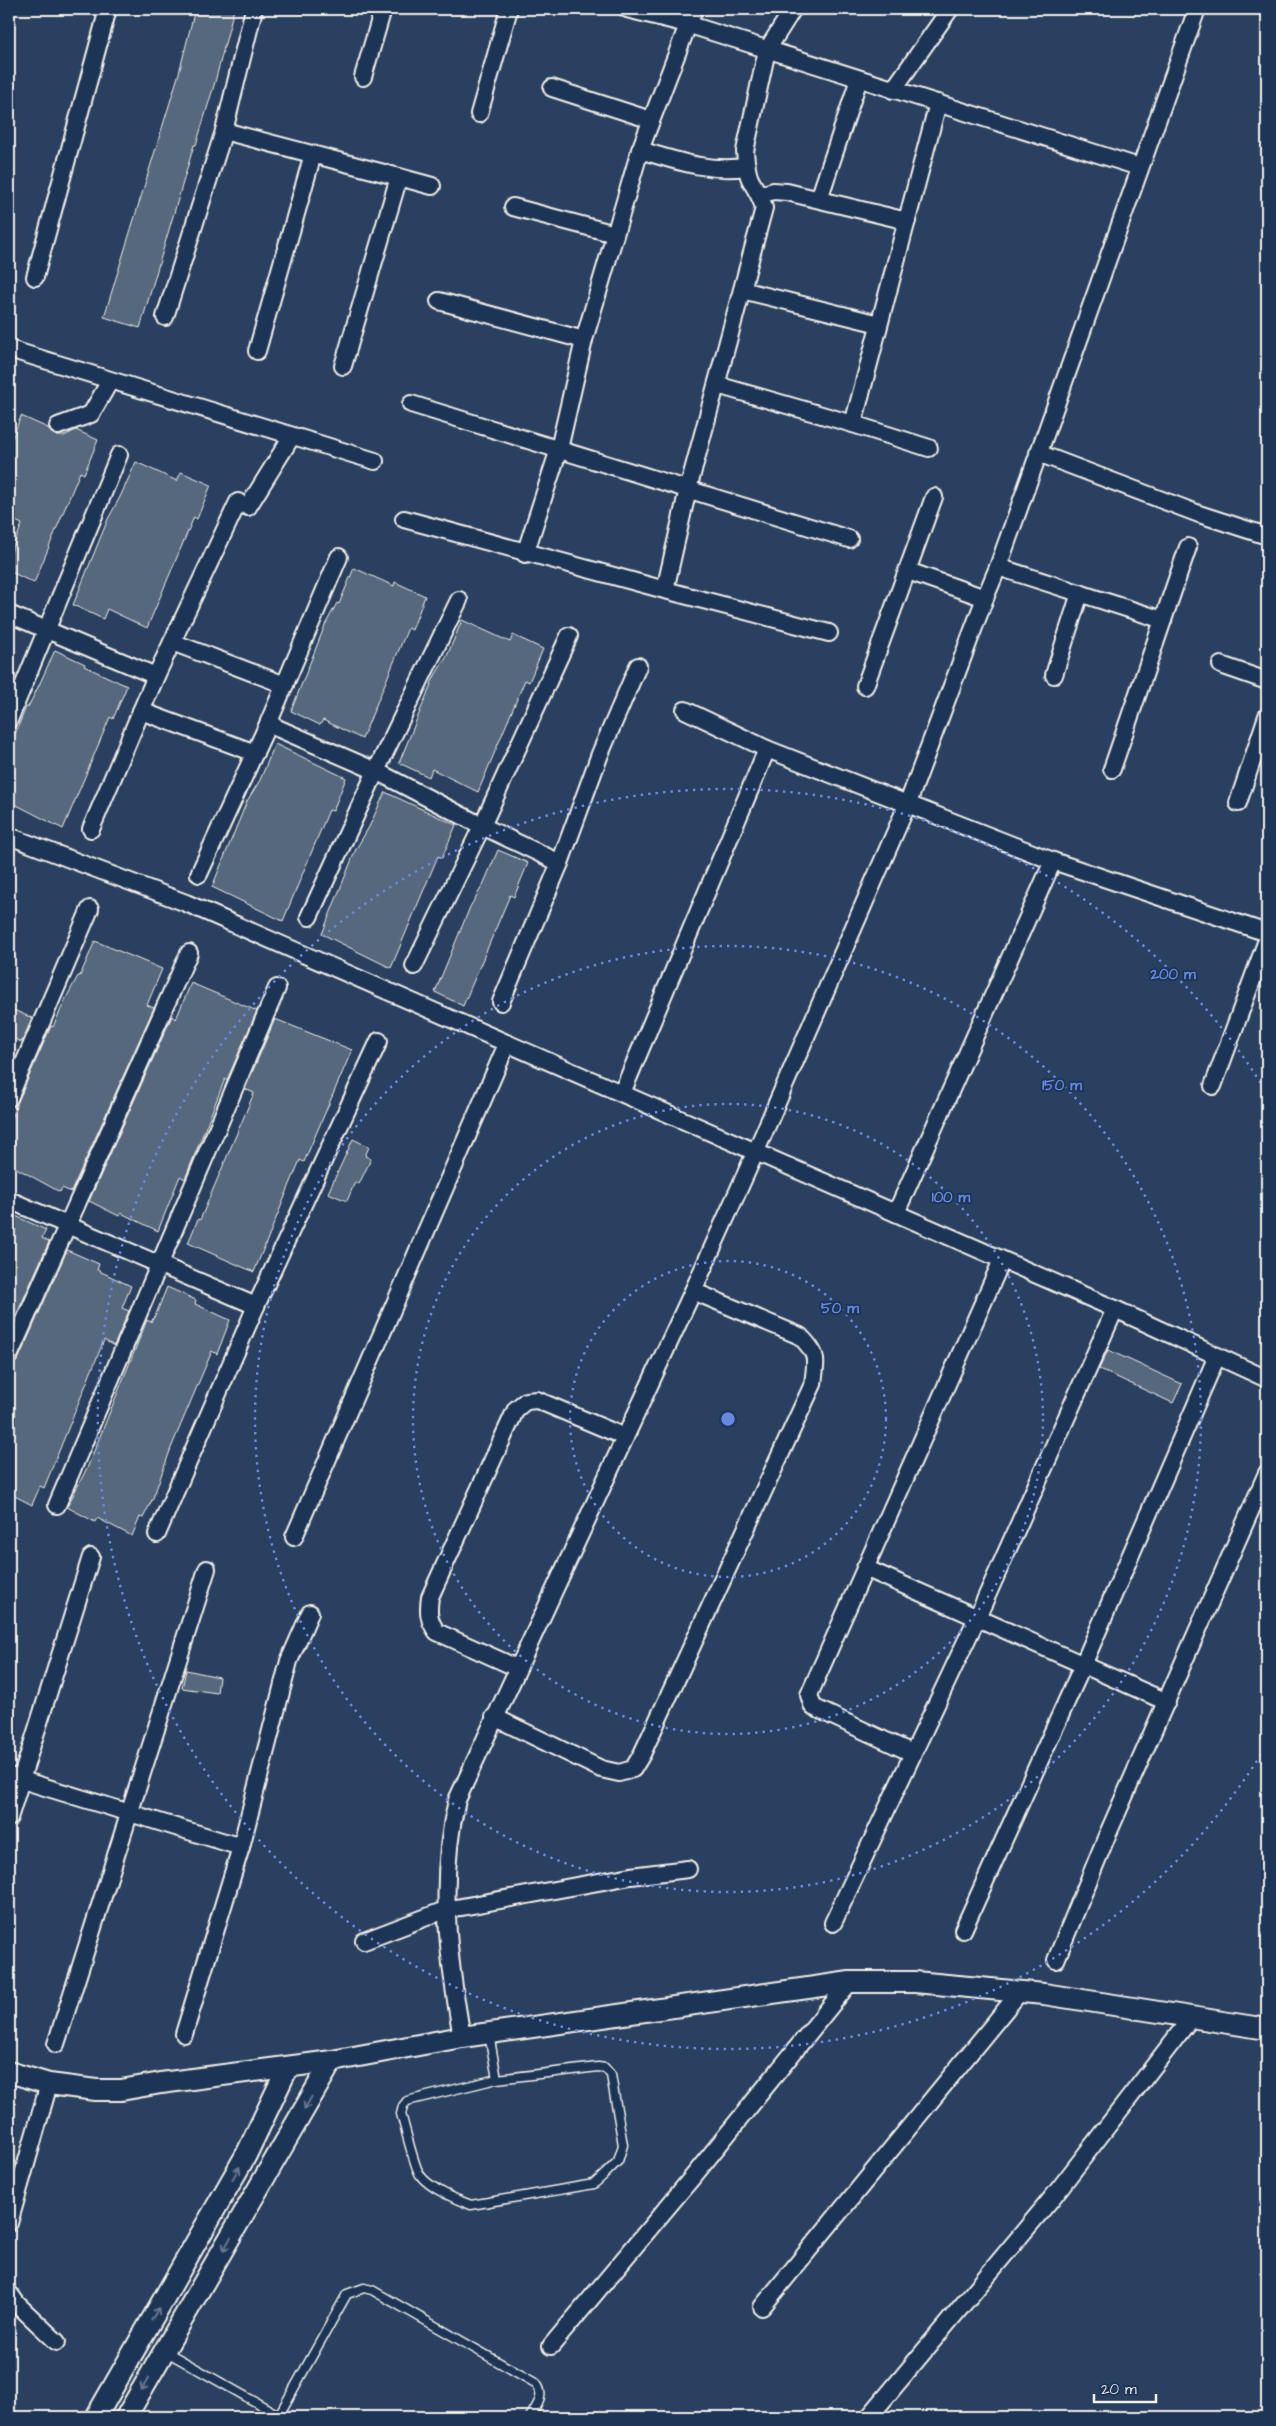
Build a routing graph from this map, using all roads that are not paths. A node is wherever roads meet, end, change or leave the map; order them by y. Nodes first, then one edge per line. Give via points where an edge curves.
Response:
1 (108, 9) edge
2 (254, 9) edge
3 (383, 9) edge
4 (509, 9) edge
5 (627, 9) edge
6 (694, 9) edge
7 (793, 9) edge
8 (950, 9) edge
9 (1197, 9) edge
10 (688, 24) junction
11 (767, 50) junction
12 (363, 78) dead end
13 (859, 79) junction
14 (552, 88) dead end
15 (893, 90) junction
16 (938, 103) junction
17 (478, 114) dead end
18 (651, 120) junction
19 (224, 131) junction
20 (640, 150) junction
21 (313, 154) junction
22 (746, 167) junction
23 (1139, 167) junction
24 (399, 177) junction
25 (432, 186) dead end
26 (761, 195) junction
27 (819, 199) junction
28 (513, 207) dead end
29 (907, 221) junction
30 (615, 234) junction
31 (35, 277) dead end
32 (742, 290) junction
33 (439, 301) dead end
34 (165, 318) dead end
35 (879, 324) junction
36 (584, 340) junction
37 (9, 350) edge
38 (258, 351) dead end
39 (343, 366) dead end
40 (110, 381) junction
41 (717, 385) junction
42 (411, 404) dead end
43 (853, 424) junction
44 (58, 426) dead end
45 (292, 436) junction
46 (559, 448) junction
47 (929, 448) dead end
48 (1038, 453) junction
49 (119, 455) dead end
50 (375, 461) dead end
51 (688, 489) junction
52 (934, 497) dead end
53 (404, 519) dead end
54 (1267, 536) edge
55 (849, 539) dead end
56 (1188, 547) dead end
57 (525, 554) junction
58 (339, 557) dead end
59 (998, 567) junction
60 (908, 571) junction
61 (665, 590) junction
62 (1080, 593) junction
63 (984, 598) junction
64 (459, 600) dead end
65 (9, 614) edge
66 (1164, 620) junction
67 (47, 630) junction
68 (829, 633) dead end
69 (569, 636) dead end
70 (172, 642) junction
71 (1221, 665) dead end
72 (638, 666) dead end
73 (1054, 675) dead end
74 (156, 676) junction
75 (1267, 681) edge
76 (284, 685) junction
77 (866, 686) dead end
78 (685, 710) dead end
79 (141, 711) junction
80 (1267, 716) edge
81 (9, 720) edge
82 (268, 724) junction
83 (768, 749) junction
84 (255, 753) junction
85 (1112, 769) dead end
86 (376, 771) junction
87 (1238, 802) dead end
88 (908, 803) junction
89 (482, 826) junction
90 (90, 829) dead end
91 (9, 836) edge
92 (1053, 861) junction
93 (560, 863) junction
94 (199, 874) dead end
95 (90, 909) dead end
96 (309, 917) dead end
97 (1267, 933) edge
98 (1267, 940) edge
99 (189, 953) dead end
100 (414, 966) dead end
101 (277, 988) dead end
102 (501, 1002) dead end
103 (379, 1041) dead end
104 (507, 1044) junction
105 (1213, 1086) dead end
106 (622, 1093) junction
107 (9, 1098) edge
108 (756, 1151) junction
109 (9, 1200) edge
110 (896, 1214) junction
111 (66, 1225) junction
112 (1002, 1260) junction
113 (160, 1265) junction
114 (693, 1291) junction
115 (256, 1306) junction
116 (1115, 1309) junction
117 (9, 1356) edge
118 (1218, 1356) junction
119 (1267, 1379) edge
120 (625, 1437) junction
121 (1267, 1473) edge
122 (57, 1505) dead end
123 (157, 1534) dead end
124 (294, 1537) dead end
125 (91, 1557) dead end
126 (865, 1568) junction
127 (207, 1569) dead end
128 (310, 1613) dead end
129 (977, 1618) junction
130 (1083, 1665) junction
131 (517, 1668) junction
132 (1167, 1702) junction
133 (494, 1717) junction
134 (912, 1753) junction
135 (15, 1778) edge
136 (131, 1814) junction
137 (9, 1818) edge
138 (241, 1847) junction
139 (688, 1869) dead end
140 (445, 1910) junction
141 (833, 1923) dead end
142 (963, 1930) dead end
143 (364, 1941) dead end
144 (1056, 1960) dead end
145 (850, 1982) junction
146 (1019, 1993) junction
147 (1191, 2018) junction
148 (1267, 2029) edge
149 (489, 2033) junction
150 (184, 2034) dead end
151 (462, 2037) junction
152 (56, 2044) dead end
153 (332, 2061) junction
154 (288, 2067) junction
155 (9, 2072) edge
156 (497, 2079) junction
157 (49, 2084) junction
158 (9, 2223) edge
159 (9, 2294) edge
160 (762, 2308) dead end
161 (57, 2342) dead end
162 (551, 2346) dead end
163 (165, 2351) junction
164 (281, 2416) edge
165 (96, 2417) edge
166 (126, 2417) edge
167 (530, 2417) edge
168 (869, 2417) edge

1 - 31 street
2 - 19 street
3 - 12 street
4 - 17 street
5 - 10 street
6 - 10 street
7 - 11 street
8 - 15 street
9 - 23 street
10 - 11 street
10 - 18 street
11 - 13 street
11 - 22 street via 745,151
13 - 15 street
13 - 27 street
14 - 18 street
15 - 16 street
16 - 23 street
16 - 29 street
18 - 20 street
19 - 21 street
19 - 34 street
20 - 22 street via 697,167 724,170
20 - 30 street
21 - 24 street
21 - 38 street
22 - 26 street
23 - 48 street
24 - 25 street
24 - 39 street
26 - 27 street via 773,191
26 - 32 street via 764,208
27 - 29 street
28 - 30 street
29 - 35 street
30 - 36 street
32 - 35 street
32 - 41 street
33 - 36 street
35 - 43 street
36 - 46 street
37 - 40 street
40 - 44 street via 91,414
40 - 45 street
41 - 43 street
41 - 51 street
42 - 46 street
43 - 47 street
45 - 50 street
45 - 70 street via 243,504
46 - 51 street
46 - 57 street
48 - 54 street
48 - 59 street
49 - 67 street
51 - 55 street
51 - 61 street
52 - 60 street
53 - 57 street
56 - 66 street
57 - 61 street
58 - 76 street
59 - 62 street
59 - 63 street
60 - 63 street
60 - 77 street
61 - 68 street
62 - 66 street
62 - 73 street
63 - 88 street
64 - 86 street
65 - 67 street
66 - 85 street
67 - 74 street
67 - 81 street
69 - 89 street
70 - 74 street
70 - 76 street
71 - 75 street
72 - 93 street via 600,754
74 - 79 street
76 - 82 street
78 - 83 street
79 - 84 street
79 - 90 street
80 - 87 street
82 - 84 street
82 - 86 street
83 - 88 street
83 - 106 street
84 - 94 street
86 - 89 street
86 - 96 street
88 - 92 street
88 - 108 street
89 - 93 street
89 - 100 street
91 - 104 street via 186,903
92 - 97 street
92 - 110 street
93 - 102 street
95 - 107 street
98 - 105 street
99 - 111 street
101 - 113 street
103 - 115 street
104 - 106 street
104 - 124 street
106 - 108 street
108 - 110 street
108 - 114 street
109 - 111 street
110 - 112 street
111 - 113 street
111 - 117 street
112 - 116 street
112 - 126 street
113 - 115 street
113 - 122 street
114 - 120 street
114 - 133 street via 800,1336 814,1350 813,1384 646,1744 633,1769 619,1773 601,1769
115 - 123 street
116 - 118 street
116 - 129 street
118 - 119 street
118 - 130 street
120 - 131 street
120 - 131 street via 537,1400 526,1401 516,1409 430,1597 428,1610 430,1622 437,1632
121 - 132 street
125 - 135 street
126 - 129 street
126 - 134 street via 809,1695 813,1707 818,1710
127 - 136 street
128 - 138 street via 289,1661
129 - 130 street
129 - 134 street
130 - 132 street
130 - 142 street
131 - 133 street
132 - 144 street
133 - 140 street via 457,1800 450,1829
134 - 141 street
135 - 136 street
135 - 137 street
136 - 138 street
136 - 152 street
138 - 150 street
139 - 140 street via 631,1876
140 - 143 street
140 - 151 street
145 - 146 street via 915,1982
145 - 149 street
145 - 162 street
146 - 147 street via 1044,1994
146 - 160 street
147 - 148 street
147 - 168 street via 1052,2198
149 - 151 street
149 - 156 lane
151 - 153 street
153 - 154 street
153 -> 163 street
154 - 157 street via 121,2090
165 -> 154 street via 246,2155
155 - 157 street
156 - 156 lane via 408,2101 403,2106 401,2114 420,2175 436,2188 471,2205 594,2184 618,2161 623,2145 611,2074 605,2068
157 - 158 street
159 - 161 street
163 - 164 lane
163 -> 166 street
164 - 167 lane via 347,2294 364,2288 538,2384 541,2400

